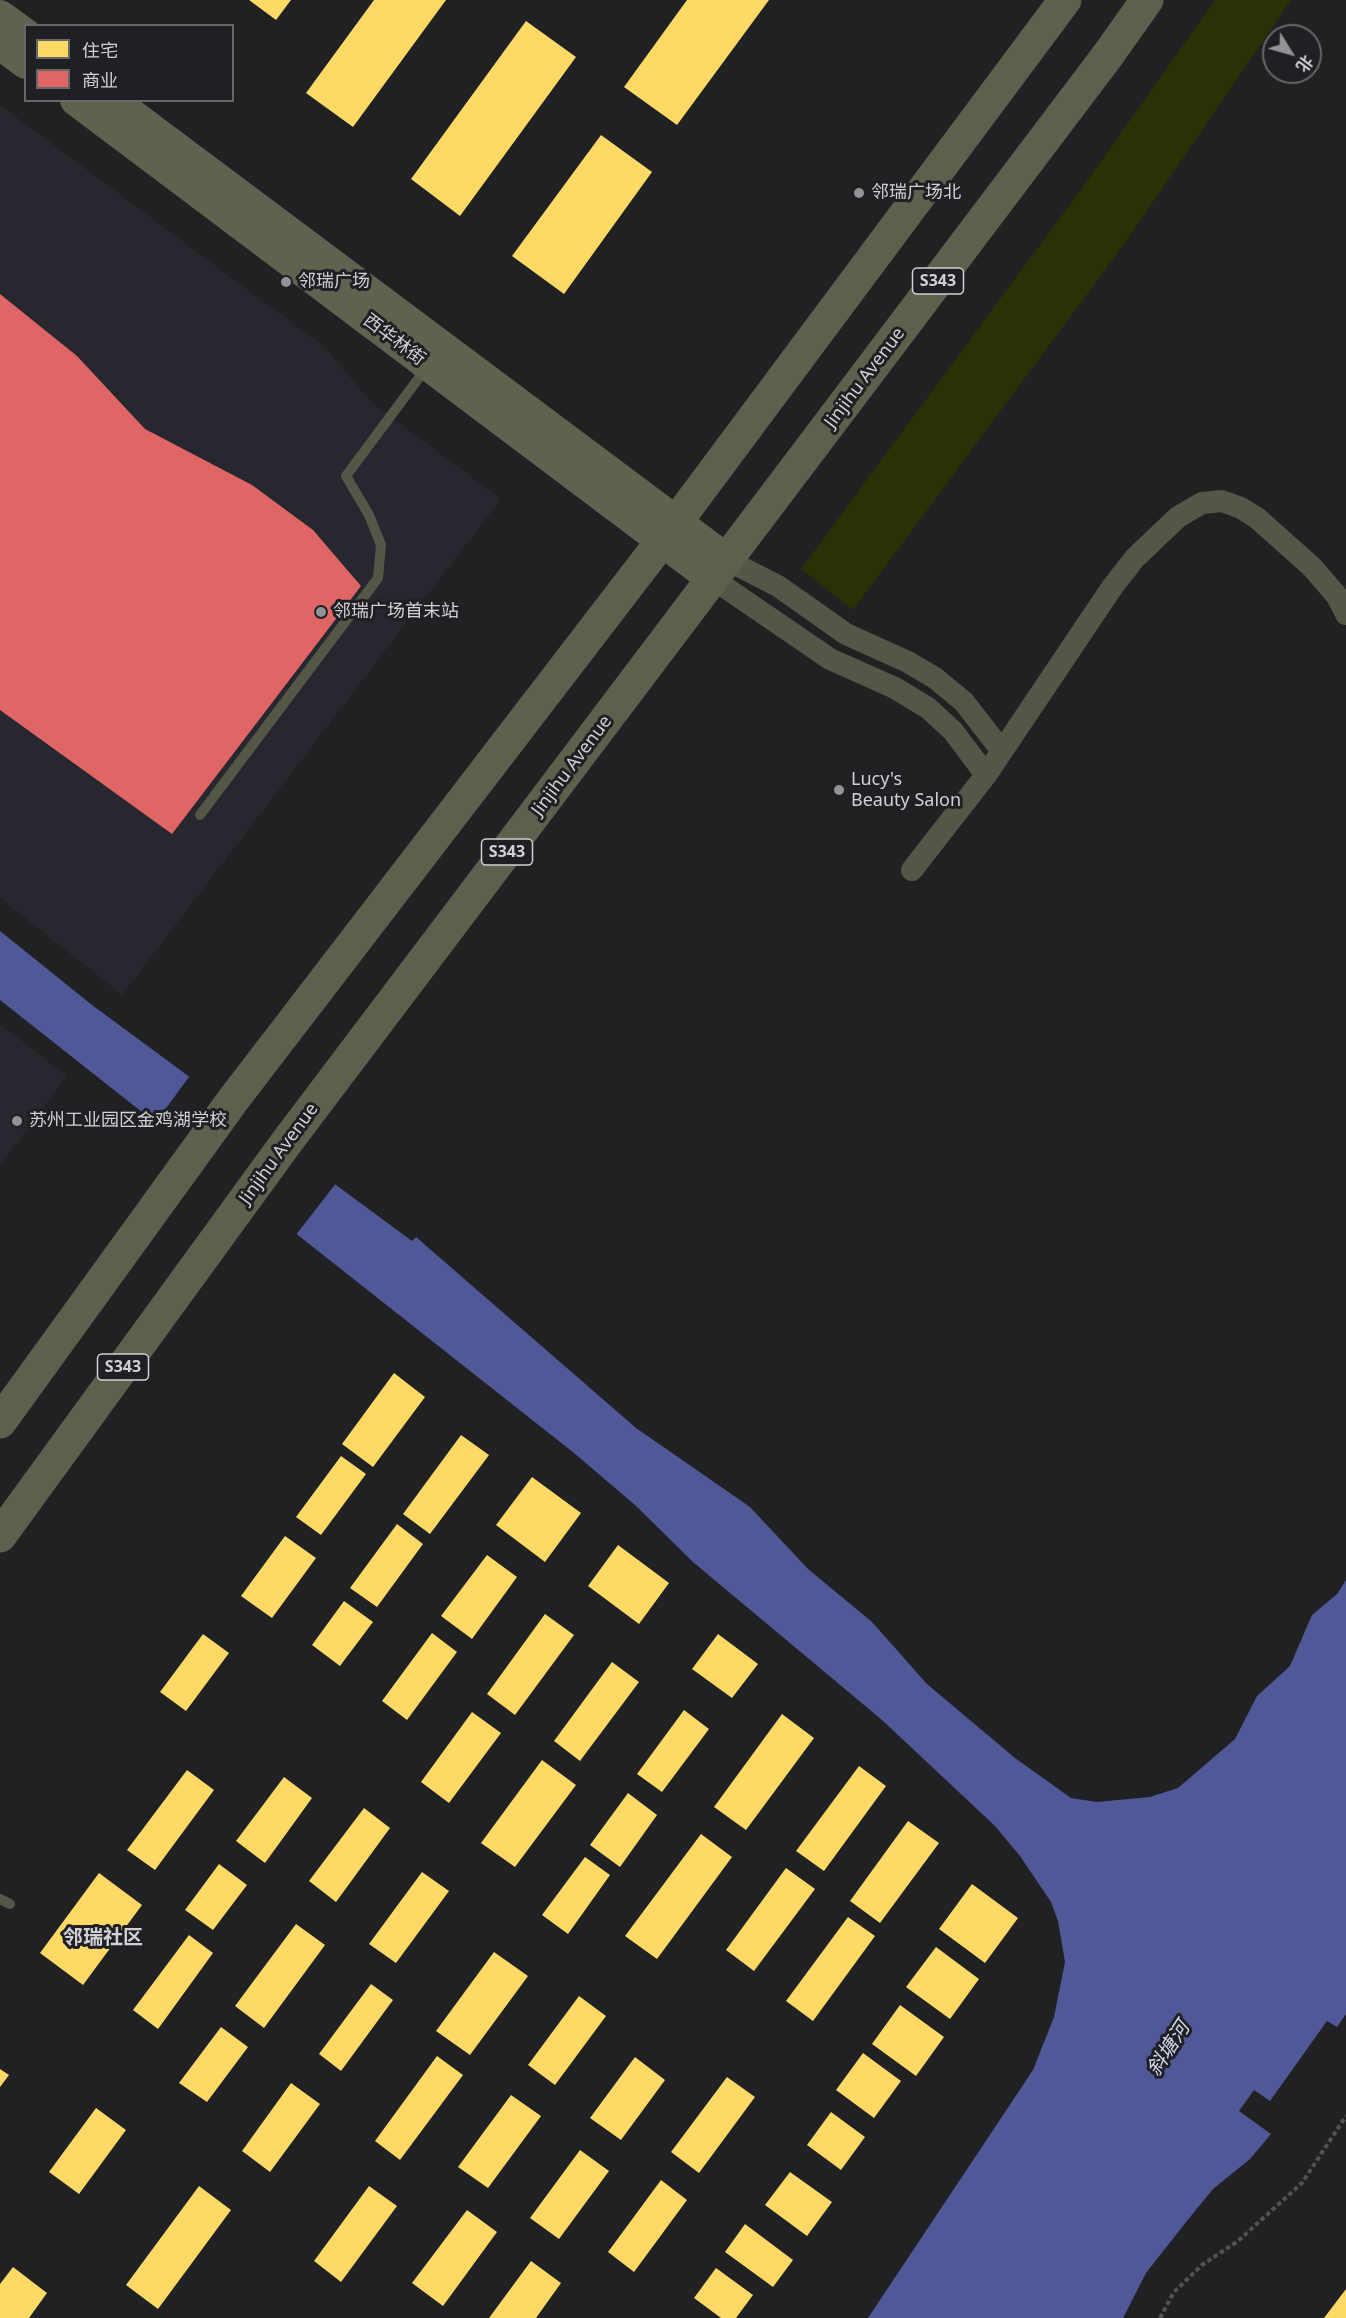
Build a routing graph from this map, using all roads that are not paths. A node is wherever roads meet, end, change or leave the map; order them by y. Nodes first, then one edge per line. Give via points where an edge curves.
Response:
1 (1065, 0) edge
2 (1147, 0) edge
3 (0, 16) edge
4 (24, 34) edge
5 (0, 44) edge
6 (24, 62) edge
7 (79, 102) edge
8 (115, 102) edge
9 (435, 357) junction
10 (668, 532) junction
11 (720, 570) junction
12 (1346, 614) edge
13 (1002, 751) junction
14 (986, 775) junction
15 (200, 815) dead end
16 (912, 870) dead end
17 (0, 1422) edge
18 (0, 1536) edge

1 - 10 main road
2 - 11 main road, Jinjihu Avenue / S343
3 - 4 main road
5 - 6 main road
7 - 9 main road, 西华林街
8 - 9 main road, 西华林街
9 - 10 main road, 西华林街
9 - 15 lane via 346,477 369,515 381,545 378,578
10 - 11 main road, 西华林街
10 - 17 main road via 233,1100
11 - 13 street via 778,586 846,634 935,678 964,702
11 - 14 street via 830,659 896,688 928,708 953,732
11 - 18 main road, Jinjihu Avenue / S343 via 286,1143
12 - 13 street via 1337,596 1312,567 1257,518 1222,501 1202,503 1178,517 1156,537 1113,586
13 - 14 street
14 - 16 street

